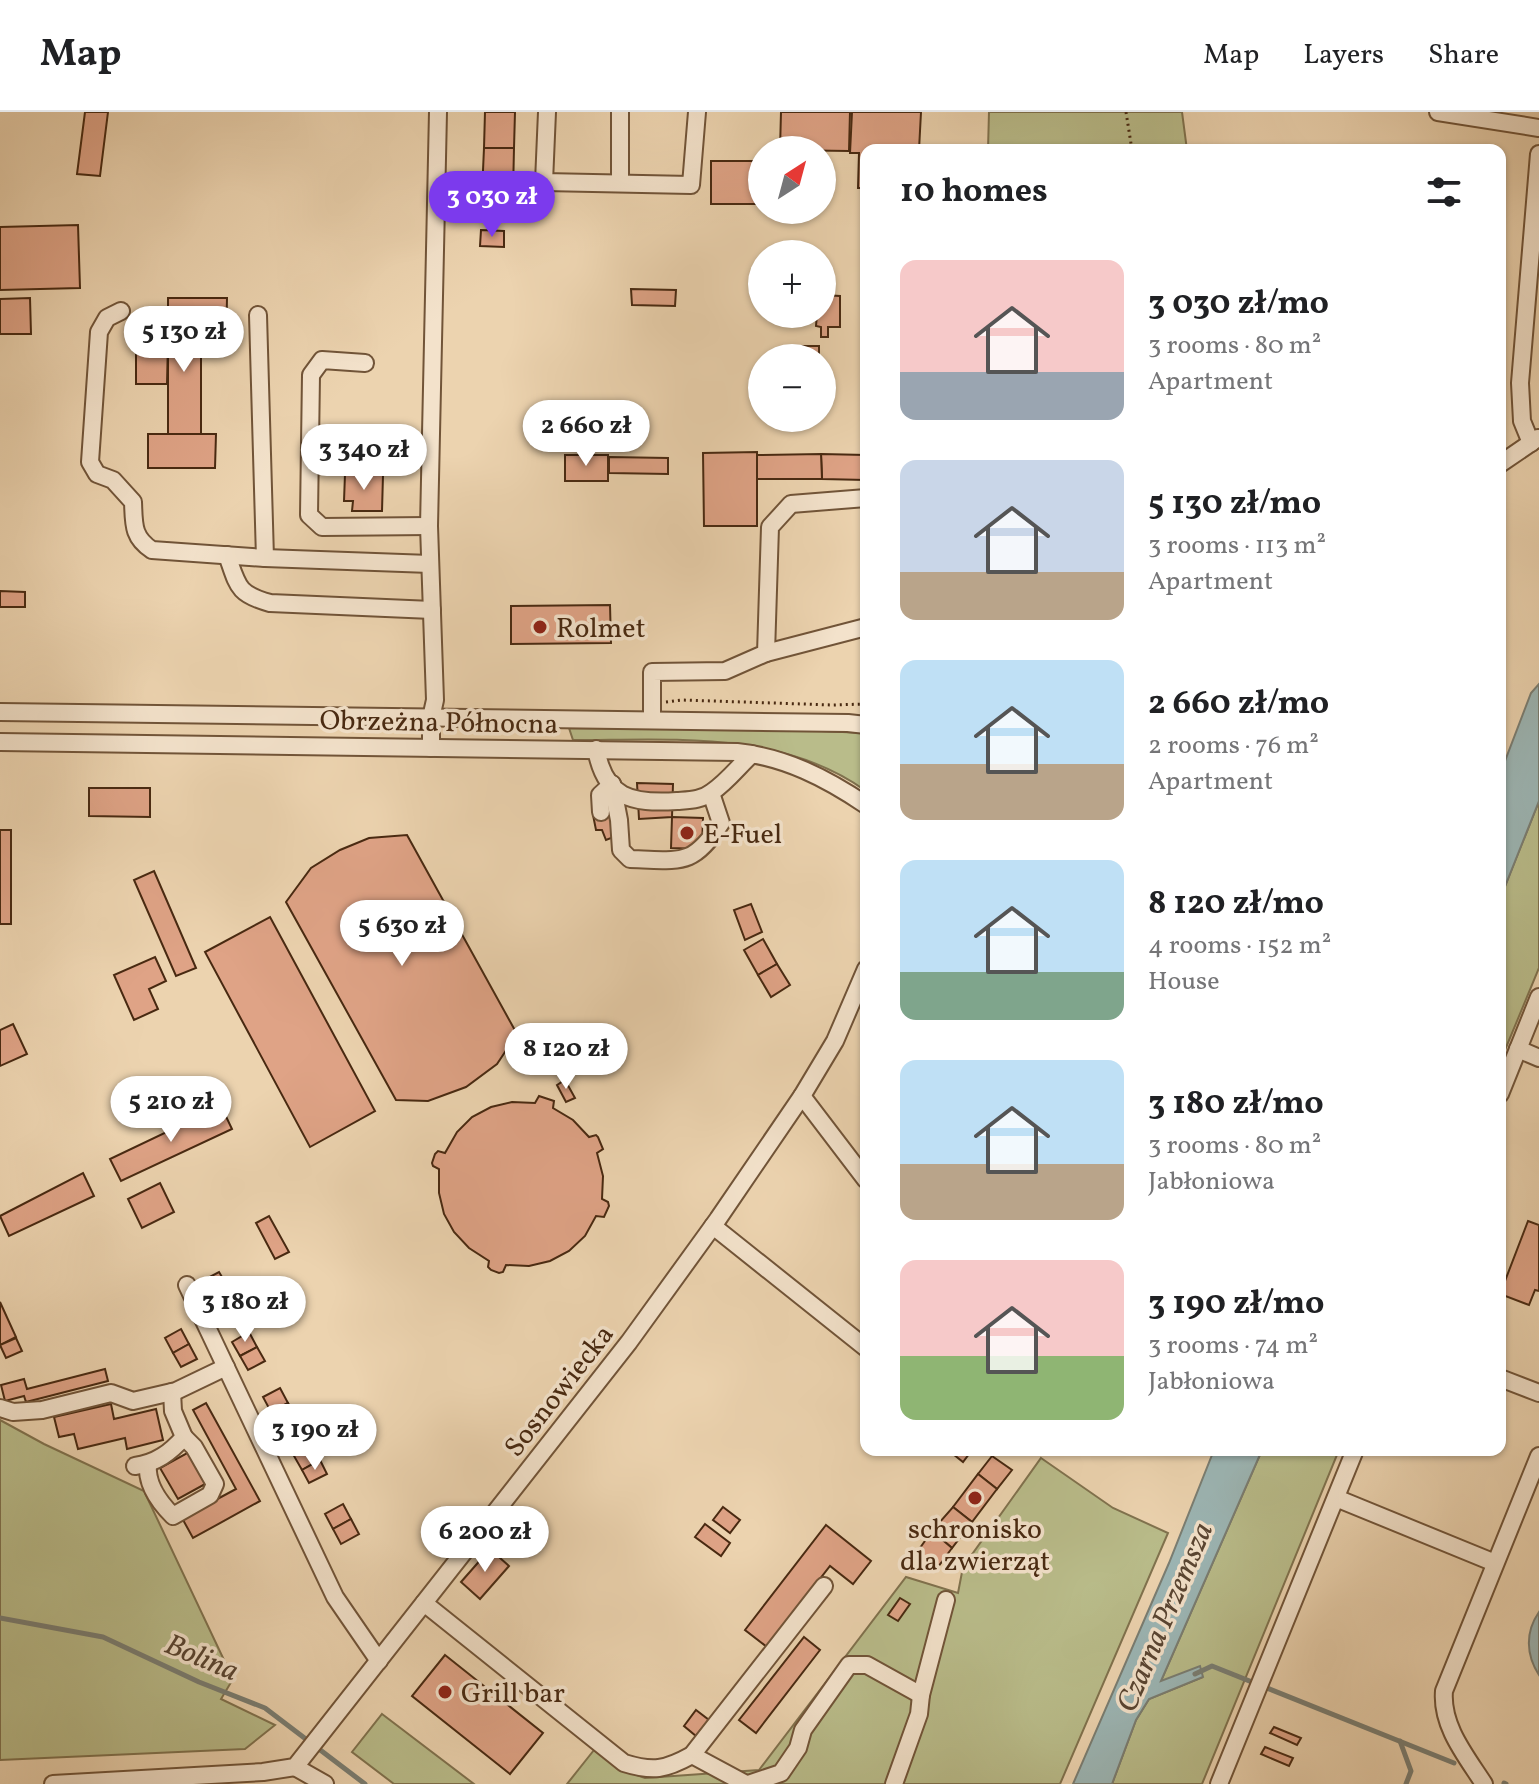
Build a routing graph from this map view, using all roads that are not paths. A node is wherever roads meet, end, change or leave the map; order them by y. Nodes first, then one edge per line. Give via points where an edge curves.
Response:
1 (438, 112) edge
2 (547, 112) edge
3 (620, 112) edge
4 (697, 112) edge
5 (1438, 112) edge
6 (1539, 128) edge
7 (1539, 154) edge
8 (620, 182) junction
9 (121, 311) dead end
10 (258, 315) dead end
11 (365, 363) dead end
12 (1536, 440) edge
13 (1506, 460) edge
14 (860, 498) edge
15 (429, 526) junction
16 (227, 555) junction
17 (265, 558) junction
18 (430, 564) junction
19 (432, 610) junction
20 (860, 629) edge
21 (766, 653) junction
22 (0, 712) edge
23 (431, 718) junction
24 (652, 720) junction
25 (860, 724) edge
26 (0, 742) edge
27 (431, 748) junction
28 (596, 749) junction
29 (752, 754) junction
30 (612, 784) junction
31 (711, 793) junction
32 (860, 801) edge
33 (601, 812) dead end
34 (860, 983) edge
35 (1539, 997) edge
36 (860, 1009) edge
37 (835, 1041) junction
38 (1518, 1049) junction
39 (1539, 1058) edge
40 (1506, 1079) edge
41 (802, 1096) junction
42 (860, 1172) edge
43 (713, 1226) junction
44 (187, 1285) dead end
45 (860, 1343) edge
46 (226, 1367) junction
47 (1506, 1380) edge
48 (172, 1392) junction
49 (1539, 1393) edge
50 (0, 1408) edge
51 (184, 1437) junction
52 (1353, 1456) edge
53 (1539, 1456) edge
54 (1336, 1498) junction
55 (1495, 1563) junction
56 (824, 1586) dead end
57 (946, 1600) dead end
58 (424, 1603) junction
59 (379, 1661) junction
60 (921, 1695) junction
61 (692, 1755) junction
62 (299, 1763) junction
63 (241, 1778) edge
64 (156, 1781) edge
65 (53, 1784) edge
66 (61, 1784) edge
67 (325, 1784) edge
68 (747, 1784) edge
69 (894, 1784) edge
70 (1219, 1784) edge
71 (1484, 1784) edge

1 - 15 street
2 - 8 street via 544,182
3 - 8 street
4 - 8 street via 691,185
5 - 6 street
7 - 12 street via 1520,383 1522,421
9 - 16 street via 107,318 99,332 90,462 97,474 113,480 133,502 134,532 143,544 152,550
10 - 17 street
11 - 15 street via 322,360 311,375 309,515 322,527
12 - 13 street
14 - 21 street via 791,504 770,527
15 - 18 street
16 - 17 street
16 - 19 street via 237,585 249,597 270,603
17 - 18 street
18 - 19 street
19 - 23 street
20 - 21 street
21 - 24 street via 725,671 652,672
22 - 23 street, Obrzeżna Północna
23 - 24 street, Obrzeżna Północna
23 - 27 street
24 - 25 street, Obrzeżna Północna
26 - 27 street, Obrzeżna Północna
27 - 28 street, Obrzeżna Północna
28 - 29 street, Obrzeżna Północna
28 - 30 street via 600,772
29 - 31 street
29 - 32 street, Obrzeżna Północna via 808,771
30 - 31 street via 631,800 648,802 696,800
30 - 31 street via 617,844 630,859 694,857 721,823
30 - 33 street via 600,795
34 - 37 street, Sosnowiecka
35 - 38 street
36 - 37 street, Sosnowiecka
37 - 41 street, Sosnowiecka
38 - 39 street
38 - 40 street
41 - 42 street
41 - 43 street, Sosnowiecka
43 - 45 street
43 - 58 street, Sosnowiecka
44 - 46 street
46 - 48 street
46 - 59 street via 335,1597
47 - 49 street
48 - 50 street via 133,1401 111,1393 42,1410
48 - 51 street
51 - 51 street via 162,1457 142,1465 173,1516 210,1495 215,1484
52 - 54 street
53 - 55 street
54 - 55 street
54 - 70 street
55 - 71 street via 1448,1678 1443,1703 1448,1723
56 - 61 street
57 - 60 street
58 - 59 street, Sosnowiecka
58 - 61 street via 624,1763 661,1769
59 - 62 street, Sosnowiecka
60 - 68 street via 867,1665 849,1665 803,1730 781,1773
60 - 69 street
61 - 68 street
62 - 63 street
62 - 67 street
63 - 64 street
64 - 66 street
65 - 66 street

